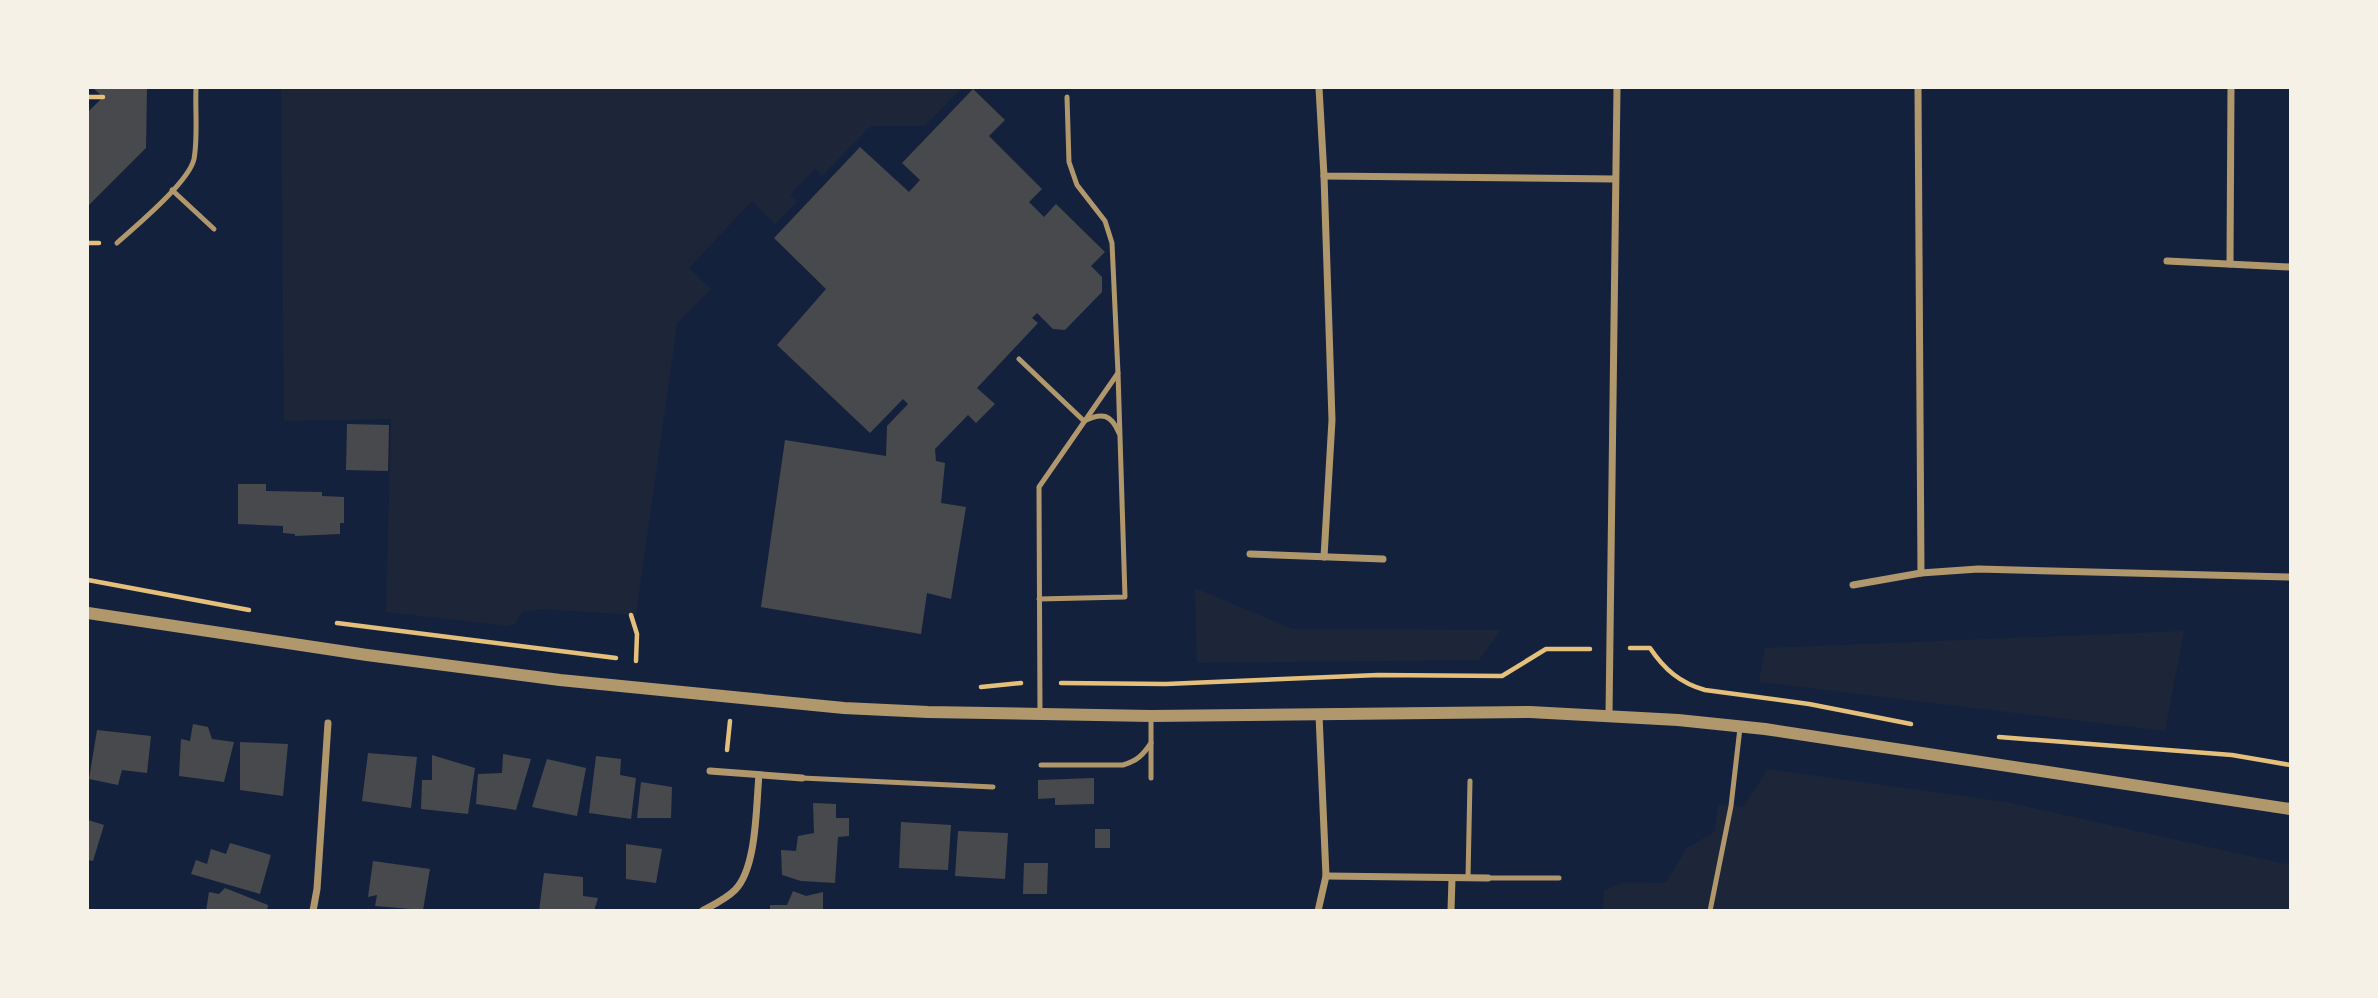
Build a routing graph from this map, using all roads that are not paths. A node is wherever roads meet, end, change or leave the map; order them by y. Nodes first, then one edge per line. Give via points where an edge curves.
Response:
1 (196, 88) edge
2 (1319, 88) edge
3 (1616, 88) edge
4 (1918, 88) edge
5 (2231, 88) edge
6 (1067, 97) dead end
7 (1324, 176) junction
8 (1615, 179) junction
9 (172, 190) junction
10 (214, 229) dead end
11 (117, 243) dead end
12 (2167, 261) dead end
13 (2230, 264) junction
14 (2291, 267) edge
15 (1019, 359) dead end
16 (1118, 373) junction
17 (1084, 421) junction
18 (1120, 436) junction
19 (1250, 555) dead end
20 (1324, 557) junction
21 (1383, 559) dead end
22 (1921, 573) junction
23 (2291, 577) edge
24 (1853, 585) dead end
25 (1039, 599) junction
26 (88, 613) edge
27 (1040, 715) junction
28 (1319, 715) junction
29 (1609, 715) junction
30 (1151, 716) junction
31 (327, 723) dead end
32 (1741, 725) junction
33 (1152, 743) junction
34 (1041, 765) dead end
35 (710, 771) dead end
36 (759, 775) junction
37 (802, 778) joint
38 (1152, 778) dead end
39 (1470, 781) dead end
40 (993, 787) dead end
41 (2291, 809) edge
42 (1326, 876) junction
43 (1452, 878) junction
44 (1468, 878) junction
45 (1488, 878) joint
46 (1559, 878) dead end
47 (313, 911) edge
48 (702, 911) edge
49 (1318, 911) edge
50 (1451, 911) edge
51 (1710, 911) edge

1 - 9 lane via 194,160
2 - 7 street
3 - 8 street
4 - 22 street
5 - 13 street
6 - 16 lane via 1069,162 1077,185 1105,221 1112,243
7 - 8 street
7 - 20 street via 1332,420
8 - 29 street
9 - 10 lane
9 - 11 lane
12 - 13 street
13 - 14 street
15 - 17 lane
16 - 17 lane
16 - 18 lane
17 - 18 lane via 1105,416 1114,422
17 - 25 lane via 1039,487
18 - 25 lane via 1125,597
19 - 20 street
20 - 21 street
22 - 23 street via 1978,569
22 - 24 street
25 - 27 lane
26 - 27 street via 547,678 856,708
27 - 30 street
28 - 29 street
28 - 30 street
28 - 42 street
29 - 32 street
30 - 33 lane
31 - 47 street
32 - 41 street
32 - 51 lane
33 - 34 lane via 1143,755 1123,765
33 - 38 lane
35 - 36 street
36 - 37 street
36 - 48 street via 745,877 735,890
37 - 40 lane
39 - 44 lane
42 - 43 street
42 - 49 street
43 - 44 street
43 - 50 street
44 - 45 street
45 - 46 lane

